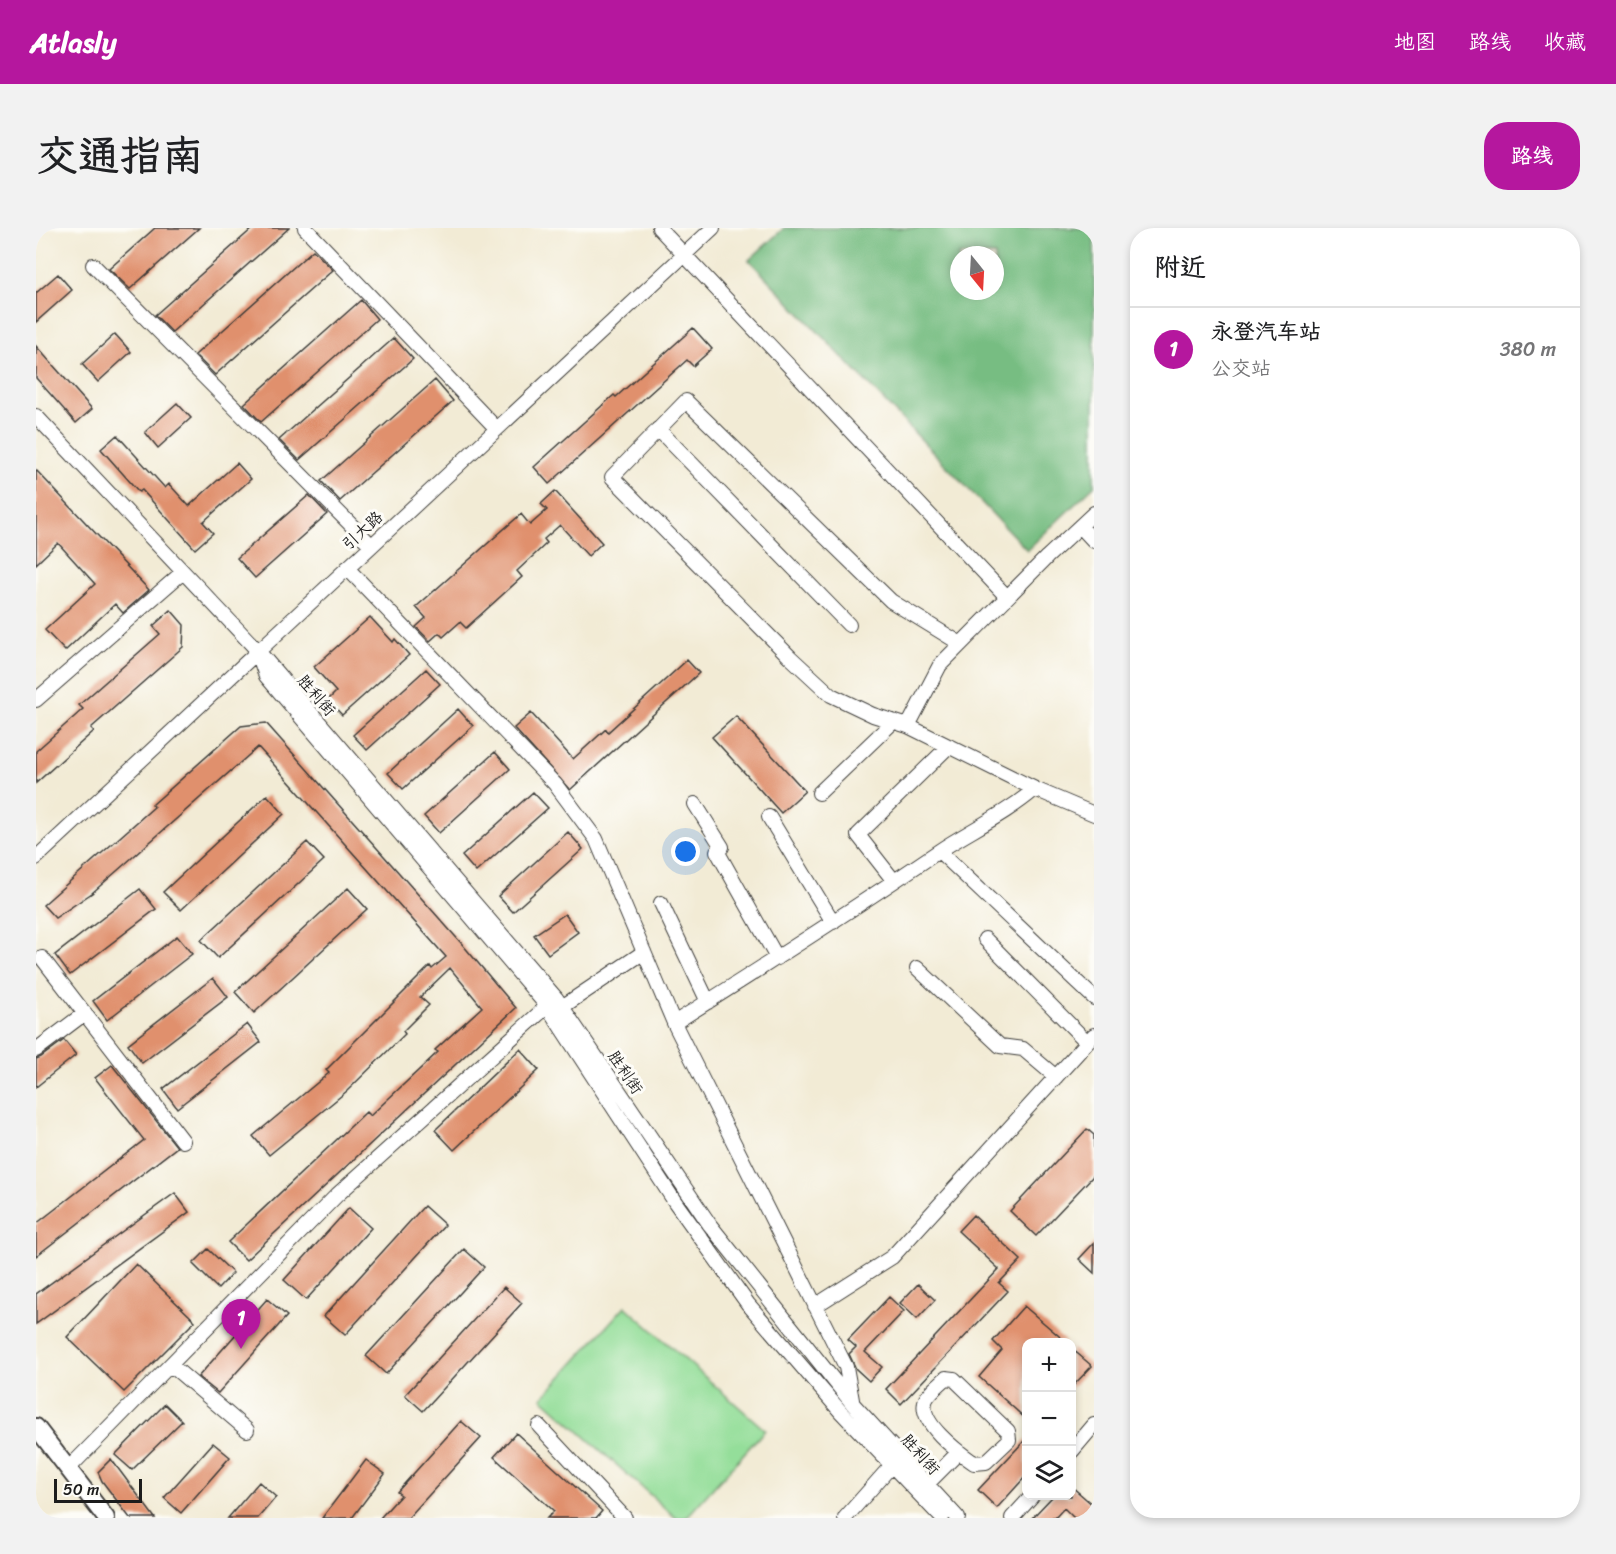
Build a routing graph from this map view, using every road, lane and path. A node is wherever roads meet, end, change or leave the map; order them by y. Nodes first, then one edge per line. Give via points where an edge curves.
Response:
1 (305, 228) edge
2 (659, 228) edge
3 (713, 228) edge
4 (684, 254) junction
5 (93, 265) dead end
6 (36, 416) edge
7 (496, 428) junction
8 (658, 429) junction
9 (1094, 513) edge
10 (1080, 526) junction
11 (1094, 541) edge
12 (371, 545) junction
13 (347, 568) junction
14 (183, 572) junction
15 (1007, 597) junction
16 (849, 625) dead end
17 (961, 644) junction
18 (258, 651) junction
19 (36, 700) edge
20 (893, 722) junction
21 (908, 726) junction
22 (949, 746) junction
23 (1035, 789) junction
24 (819, 793) dead end
25 (695, 804) dead end
26 (1094, 814) edge
27 (769, 817) dead end
28 (939, 851) junction
29 (36, 858) edge
30 (894, 881) junction
31 (661, 903) dead end
32 (833, 922) junction
33 (985, 939) dead end
34 (644, 952) junction
35 (42, 958) dead end
36 (777, 958) junction
37 (917, 968) dead end
38 (1094, 998) edge
39 (708, 1002) junction
40 (555, 1004) junction
41 (86, 1013) junction
42 (674, 1023) junction
43 (1091, 1038) edge
44 (36, 1050) edge
45 (1056, 1077) junction
46 (183, 1141) dead end
47 (815, 1306) junction
48 (171, 1365) junction
49 (852, 1402) junction
50 (1094, 1425) edge
51 (539, 1426) dead end
52 (247, 1430) dead end
53 (39, 1437) edge
54 (1075, 1446) edge
55 (959, 1452) junction
56 (891, 1466) junction
57 (68, 1469) junction
58 (927, 1484) junction
59 (1028, 1500) edge
60 (106, 1518) edge
61 (625, 1518) edge
62 (845, 1518) edge
63 (942, 1518) edge
64 (958, 1518) edge
65 (1012, 1518) edge

1 - 7 street
2 - 4 street
3 - 4 street, 引大路
4 - 7 street, 引大路
4 - 15 street
5 - 12 street
6 - 14 street, 胜利街
7 - 12 street, 引大路
8 - 16 street
8 - 17 street via 686,401 891,601
8 - 20 street via 612,477 831,695
9 - 10 street
10 - 11 street
10 - 15 street
12 - 13 street, 引大路
13 - 18 street, 引大路
13 - 34 street via 555,784 597,839
14 - 18 street, 胜利街
14 - 19 street
15 - 17 street
17 - 21 street via 940,665
18 - 29 street, 引大路
18 - 40 street, 胜利街 via 266,676
20 - 21 street
20 - 24 street
21 - 22 street
22 - 23 street
22 - 30 street via 858,835
23 - 26 street
23 - 28 street via 1017,805
25 - 36 street via 722,847 717,851
27 - 32 street
28 - 30 street
28 - 38 street
30 - 32 street
31 - 39 street
32 - 36 street
33 - 43 street
34 - 40 street
34 - 42 street
35 - 41 street
36 - 39 street
37 - 45 street via 1000,1046 1023,1049
39 - 42 street
40 - 48 street via 337,1195
40 - 49 street, 胜利街 via 710,1225
40 - 56 street, 胜利街 via 675,1202 748,1304
41 - 44 street
41 - 46 street
42 - 47 street
43 - 45 street
45 - 47 street via 892,1257
47 - 49 street via 846,1367
48 - 52 street
48 - 57 street
49 - 58 street, 胜利街
50 - 54 street
51 - 61 street
53 - 57 main road
55 - 55 street via 974,1463 986,1461 1009,1440 1008,1431 954,1379 946,1378 927,1397 924,1414
55 - 58 street
56 - 62 street
56 - 63 street, 胜利街
57 - 60 main road
58 - 64 street, 胜利街
59 - 65 street

